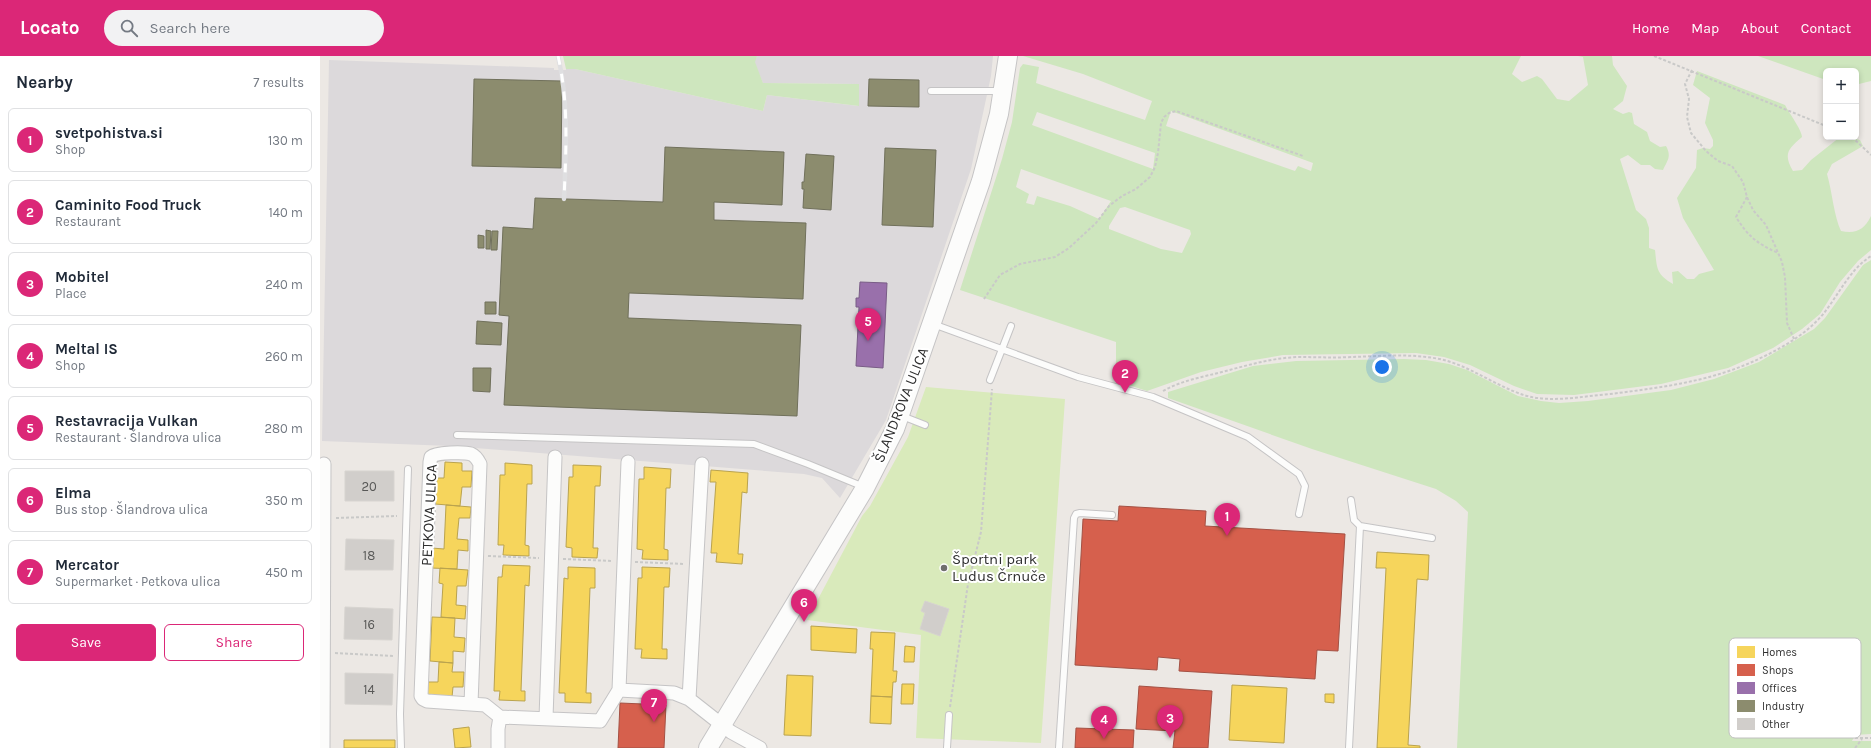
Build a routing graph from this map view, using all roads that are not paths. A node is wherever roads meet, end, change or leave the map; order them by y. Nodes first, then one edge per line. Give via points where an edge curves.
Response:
1 (1008, 56) edge
2 (931, 91) dead end
3 (1003, 91) junction
4 (933, 324) junction
5 (1011, 326) dead end
6 (1003, 349) junction
7 (990, 380) road end
8 (901, 415) junction
9 (924, 425) dead end
10 (457, 435) dead end
11 (556, 457) dead end
12 (628, 462) dead end
13 (324, 464) dead end
14 (702, 464) dead end
15 (408, 470) dead end
16 (866, 488) junction
17 (1351, 500) dead end
18 (1299, 514) dead end
19 (1112, 515) dead end
20 (1360, 526) junction
21 (1432, 538) dead end
22 (619, 690) junction
23 (689, 699) junction
24 (471, 704) junction
25 (949, 715) road end
26 (500, 717) junction
27 (546, 718) junction
28 (721, 724) junction
29 (709, 746) edge
30 (323, 748) edge
31 (401, 748) edge
32 (498, 748) edge
33 (760, 748) edge
34 (947, 748) edge
35 (1058, 748) edge
36 (1349, 748) edge

1 - 3 street, ŠLANDROVA ULICA
2 - 3 lane
3 - 4 street, ŠLANDROVA ULICA via 981,181
4 - 6 lane
4 - 8 street, ŠLANDROVA ULICA
5 - 6 lane
6 - 7 lane
6 - 18 lane via 1078,377 1153,397 1248,437 1299,474 1305,486
8 - 9 lane
8 - 16 street, ŠLANDROVA ULICA
10 - 16 lane via 754,444
11 - 27 street
12 - 22 street
13 - 30 street
14 - 23 street
15 - 31 lane
16 - 28 street, ŠLANDROVA ULICA
17 - 20 lane via 1354,520
19 - 35 lane via 1080,513 1074,518
20 - 21 lane
20 - 36 lane
22 - 23 street via 674,693
22 - 27 street via 600,721
23 - 28 street
24 - 24 street, PETKOVA ULICA via 427,701 421,696 430,462 434,454 471,454 480,464
24 - 26 street, PETKOVA ULICA via 485,705
25 - 34 lane
26 - 27 street
26 - 32 street
28 - 29 street, ŠLANDROVA ULICA
28 - 33 street

